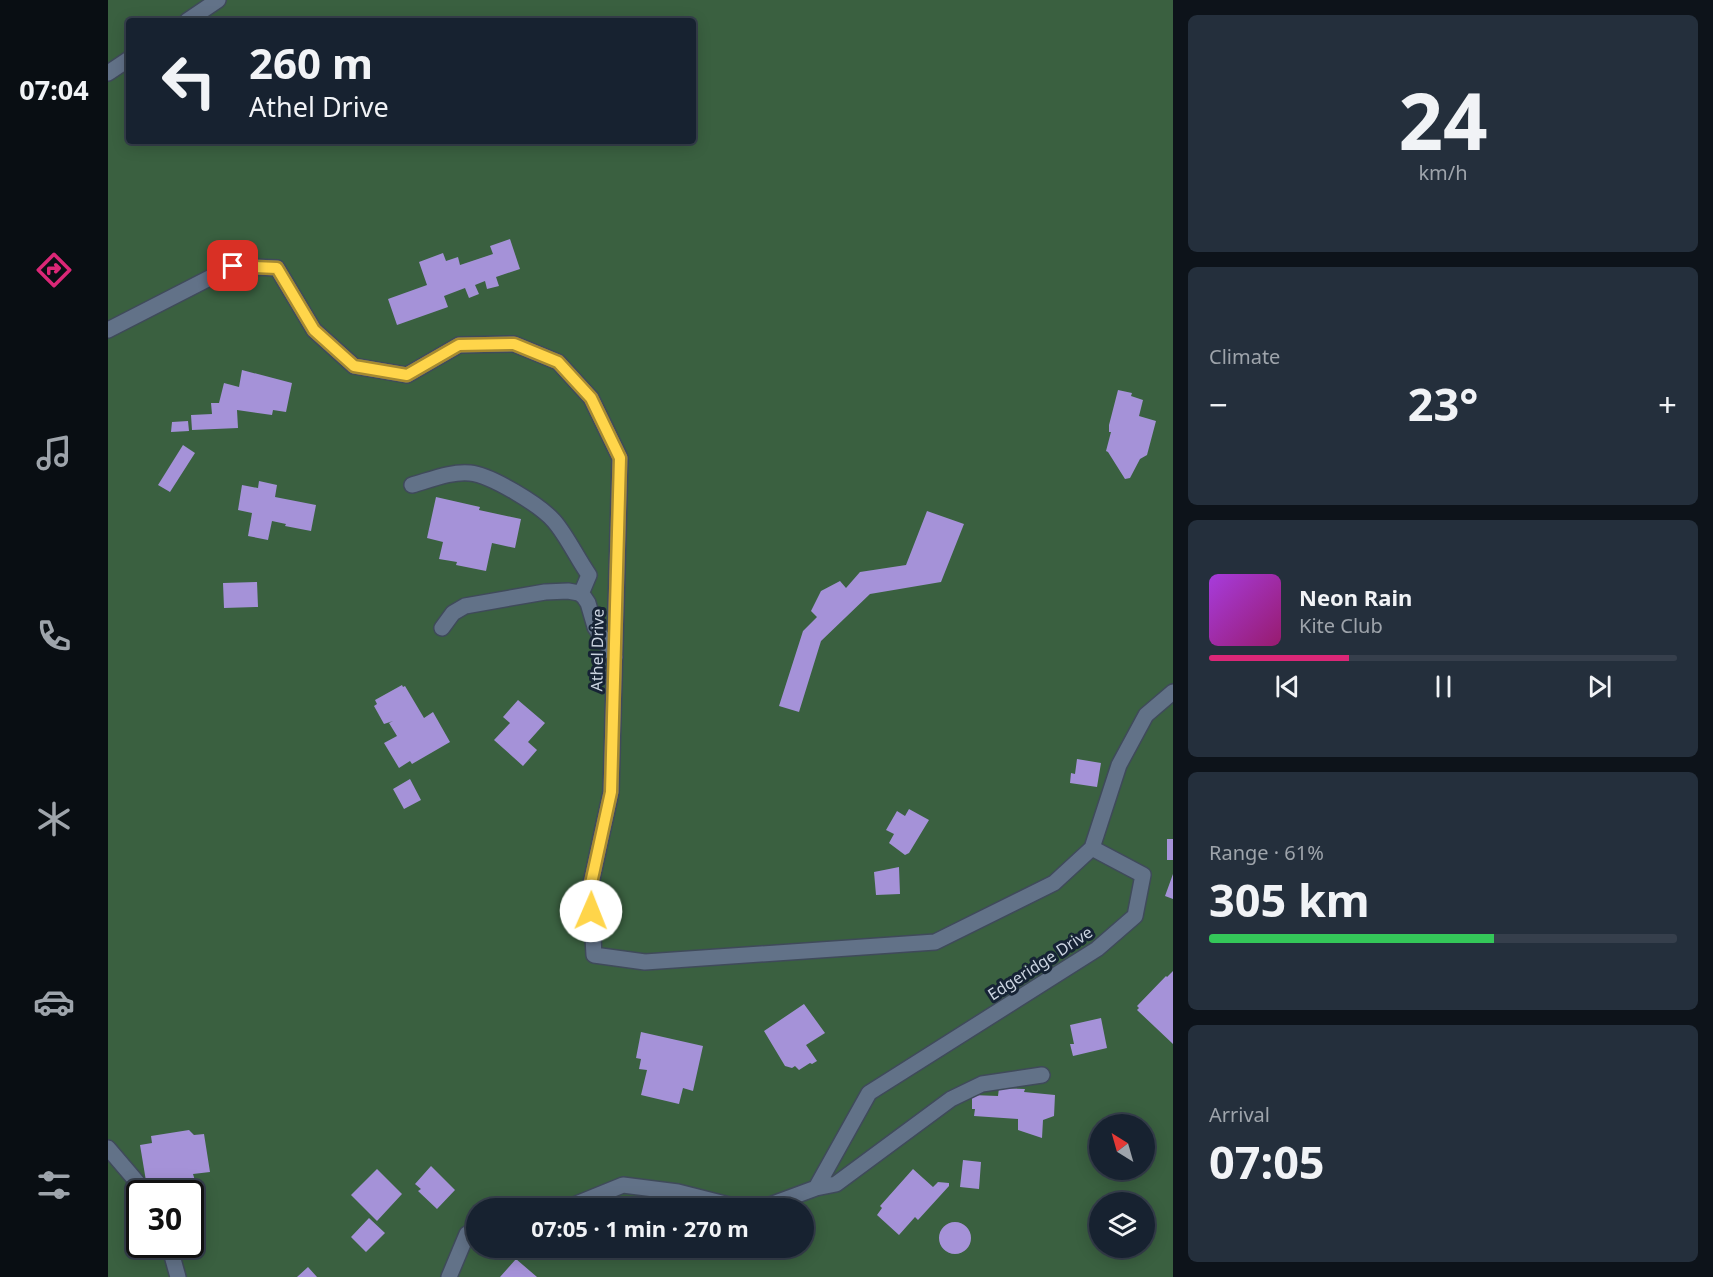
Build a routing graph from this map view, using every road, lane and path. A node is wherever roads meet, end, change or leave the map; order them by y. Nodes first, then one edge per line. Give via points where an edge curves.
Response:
1 (218, 0) edge
2 (191, 18) edge
3 (126, 61) edge
4 (108, 73) edge
5 (108, 330) edge
6 (412, 485) dead end
7 (581, 594) junction
8 (442, 628) dead end
9 (615, 657) junction
10 (1173, 692) edge
11 (1092, 848) junction
12 (1042, 1075) dead end
13 (108, 1148) edge
14 (135, 1180) edge
15 (816, 1188) junction
16 (591, 1198) edge
17 (702, 1198) edge
18 (789, 1198) edge
19 (466, 1236) edge
20 (173, 1258) edge
21 (178, 1277) edge
22 (448, 1277) edge

1 - 2 street
3 - 4 street
5 - 9 street, Athel Drive via 233,266 277,268 314,330 354,366 407,375 459,345 514,344 558,362 591,398 620,458
6 - 7 street via 455,473 470,473 484,476 539,509 554,521 589,575
7 - 8 street via 545,592 465,606
7 - 9 street via 599,634
9 - 11 street, Athel Drive via 611,792 590,888 594,955 645,962 935,942 1054,883
10 - 11 street via 1146,715 1119,765
11 - 15 street, Edgeridge Drive via 1143,875 1135,916 1097,949 868,1093
12 - 15 street via 982,1084 951,1099 836,1184
13 - 14 street
15 - 18 street
16 - 17 street via 623,1185
19 - 22 street
20 - 21 street

